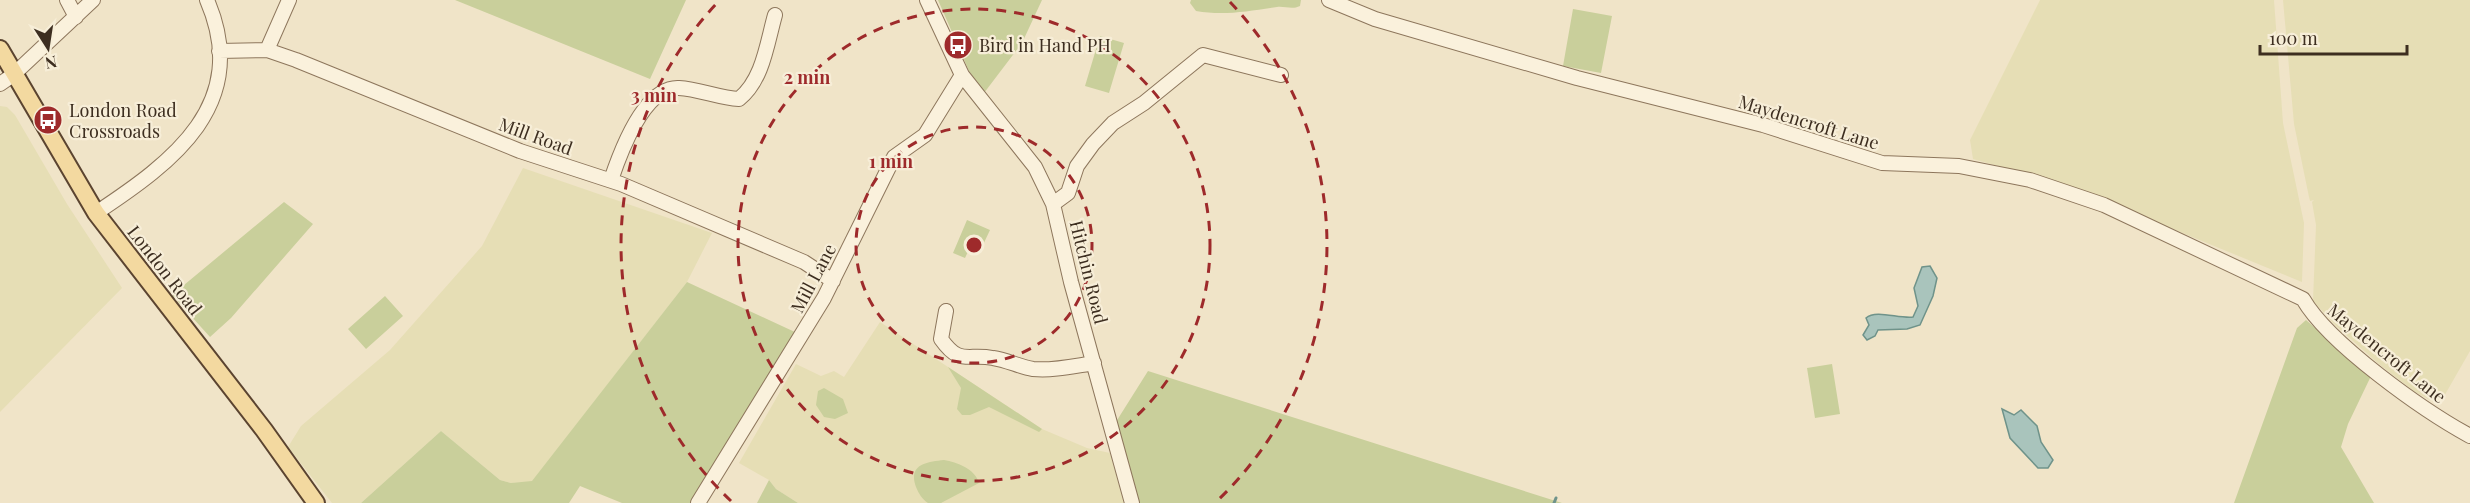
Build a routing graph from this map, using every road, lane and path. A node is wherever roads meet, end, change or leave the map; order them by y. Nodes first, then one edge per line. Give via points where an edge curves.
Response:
1 (68, 0) edge
2 (93, 0) edge
3 (207, 0) edge
4 (289, 0) edge
5 (927, 0) edge
6 (1329, 0) edge
7 (775, 15) dead end
8 (76, 17) junction
9 (0, 49) edge
10 (267, 50) junction
11 (219, 51) junction
12 (962, 75) junction
13 (1281, 75) dead end
14 (7, 79) edge
15 (610, 180) junction
16 (1053, 204) junction
17 (96, 213) junction
18 (833, 280) junction
19 (946, 310) dead end
20 (1094, 363) junction
21 (2470, 436) edge
22 (316, 503) edge
23 (698, 503) edge
24 (1132, 503) edge

1 - 8 street
2 - 8 street
3 - 11 street
4 - 10 street
5 - 12 street, Hitchin Road
6 - 21 street, Maydencroft Lane via 1375,19 1577,78 1763,125 1871,160 1969,168 2030,180 2104,205 2303,299 2311,313 2367,364 2434,416
7 - 15 street via 755,83 745,94 739,99 678,87 661,92 649,102 620,153
8 - 14 street
9 - 14 main road, London Road
10 - 11 street, Mill Road
10 - 15 street, Mill Road via 520,151
11 - 17 street via 215,92 205,116 189,138 155,173
12 - 16 street, Hitchin Road via 1035,167
12 - 18 street, Mill Lane via 925,135 894,157
13 - 16 street via 1203,55 1113,123 1077,166 1068,193
14 - 17 main road, London Road
15 - 18 street, Mill Road via 804,262
16 - 20 street, Hitchin Road
17 - 22 main road, London Road
18 - 23 street, Mill Lane
19 - 20 street via 941,339 949,351 961,358 990,357 1033,369
20 - 24 street, Hitchin Road

